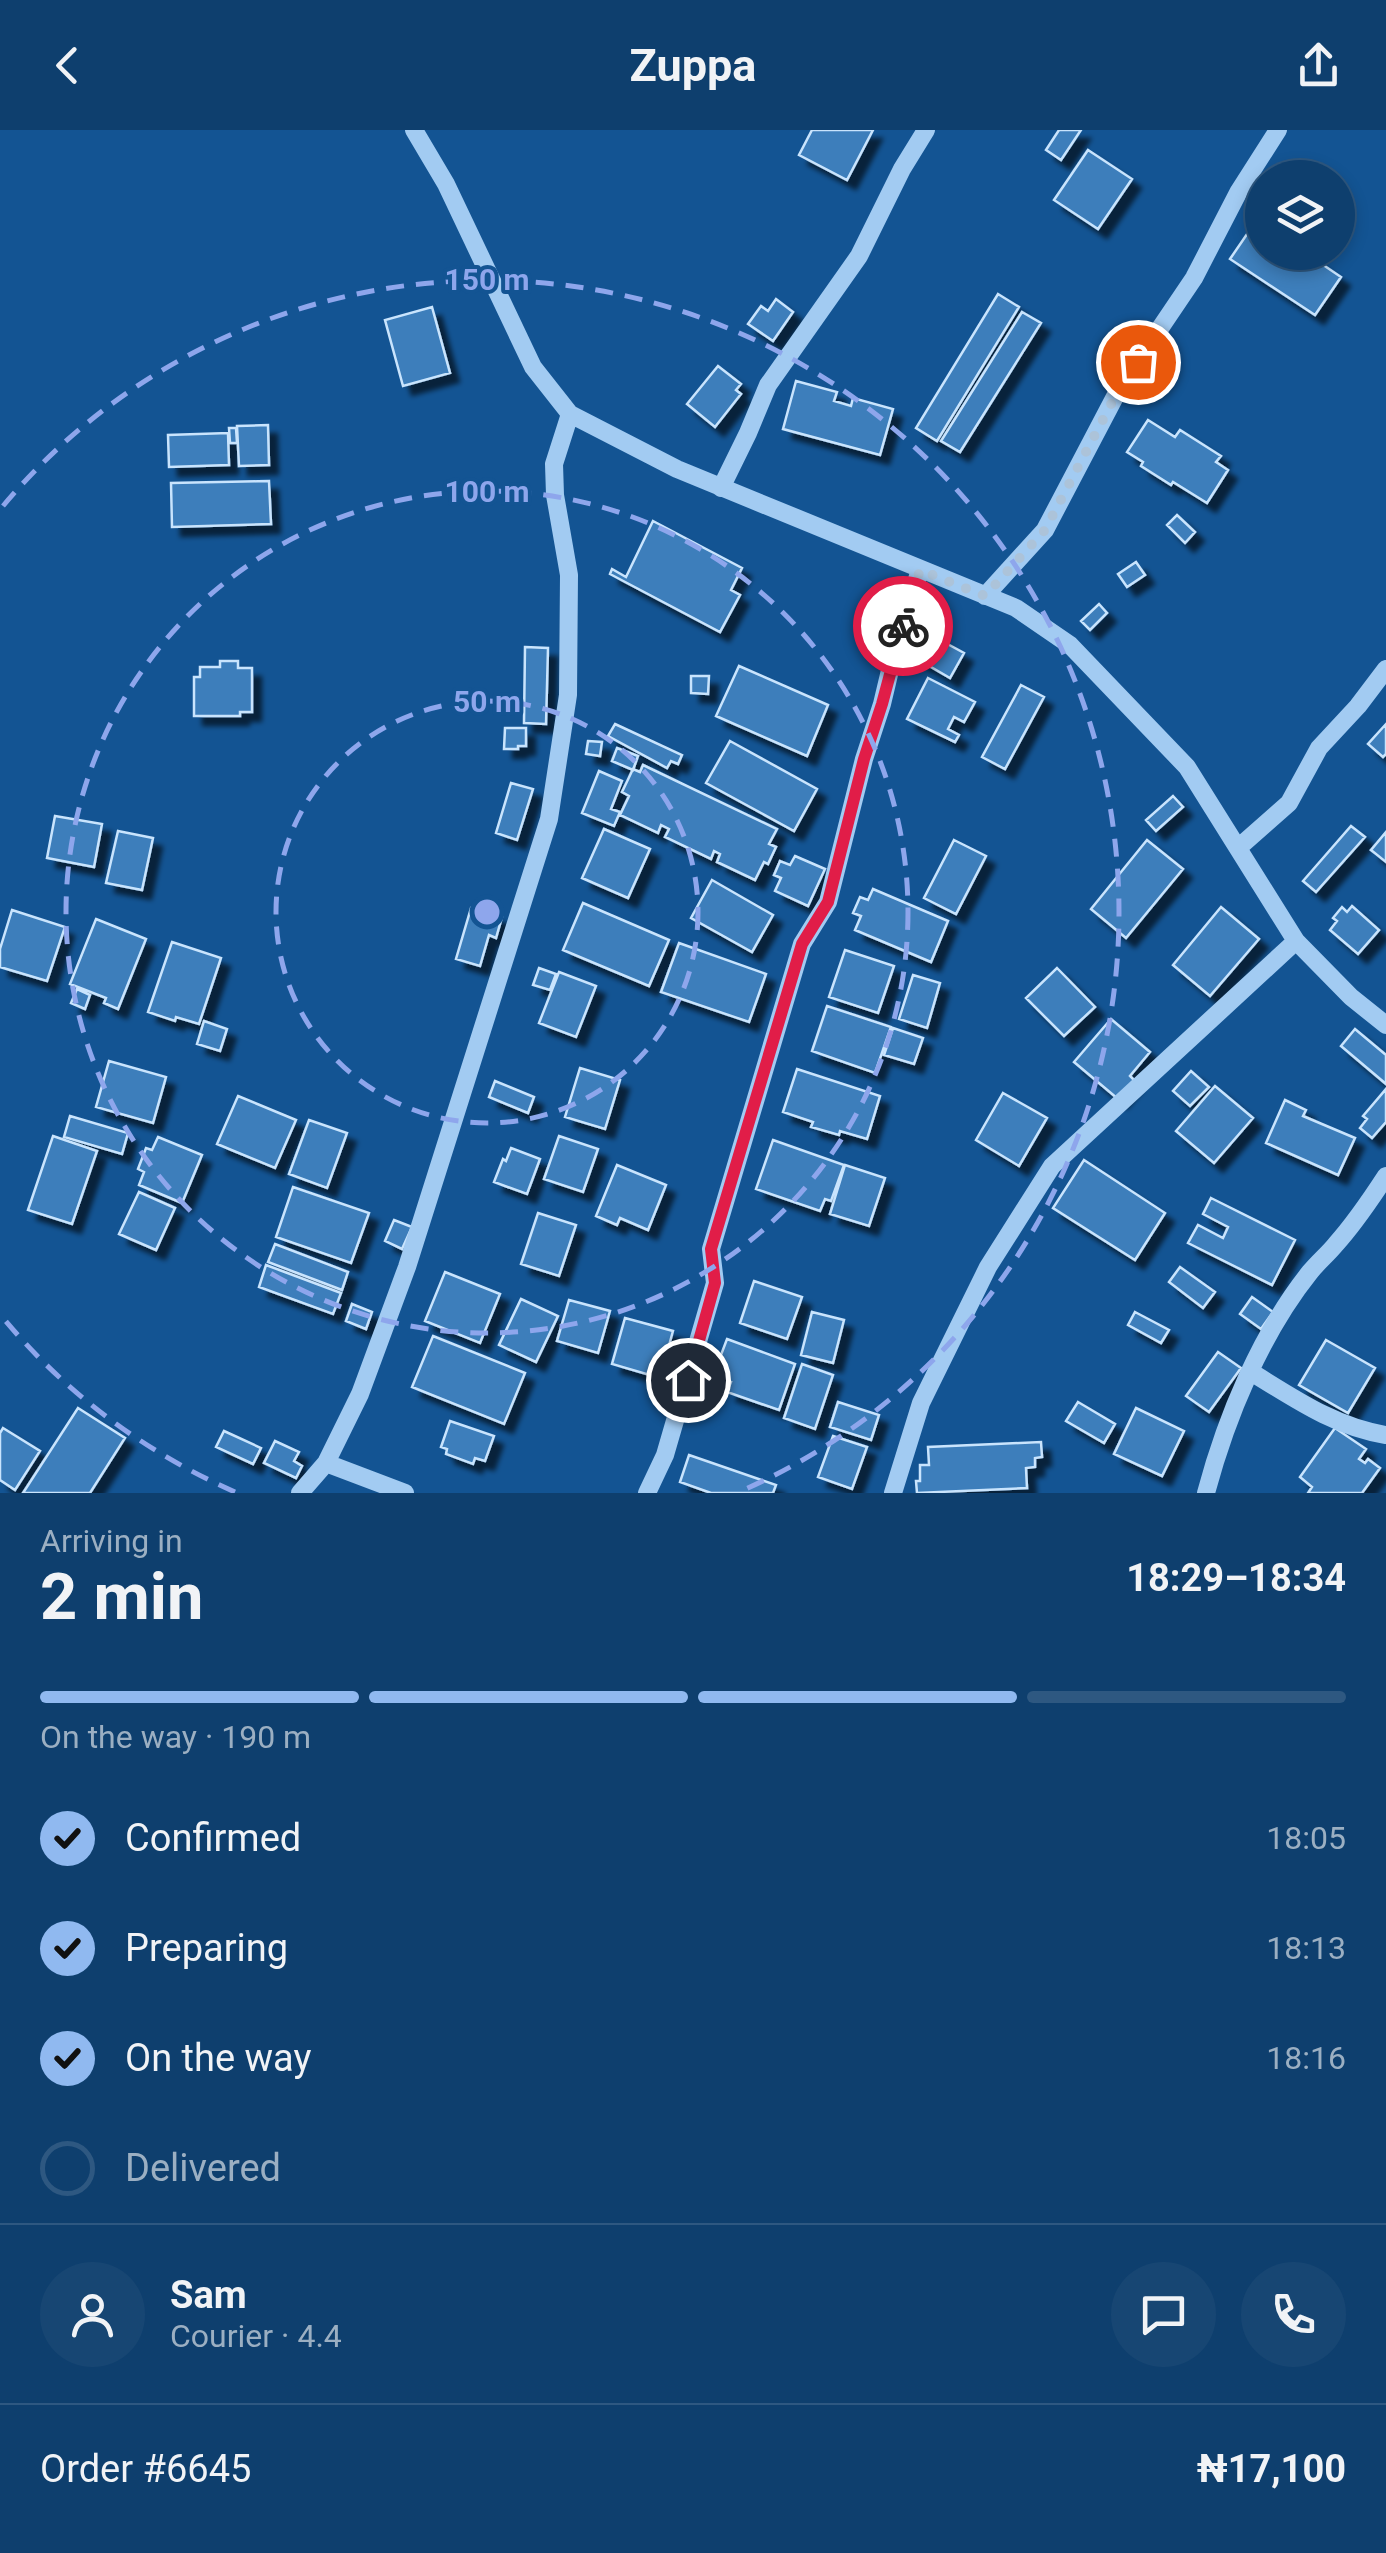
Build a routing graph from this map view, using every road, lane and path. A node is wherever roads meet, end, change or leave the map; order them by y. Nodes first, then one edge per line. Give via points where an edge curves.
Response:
1 (414, 130) edge
2 (926, 130) edge
3 (1278, 130) edge
4 (570, 414) junction
5 (721, 488) junction
6 (920, 570) junction
7 (985, 596) junction
8 (1386, 669) edge
9 (1238, 848) junction
10 (1296, 942) junction
11 (1386, 1026) edge
12 (1386, 1176) edge
13 (1251, 1372) junction
14 (1386, 1435) edge
15 (326, 1463) junction
16 (300, 1493) edge
17 (405, 1493) edge
18 (648, 1493) edge
19 (893, 1493) edge
20 (1206, 1493) edge

1 - 4 street via 534,368
2 - 5 street via 859,256 768,385
3 - 7 street via 1194,278 1119,389 1045,530
4 - 5 street
4 - 15 street via 554,464 569,575 568,695 549,819 407,1266 360,1394
5 - 6 street
6 - 7 street
6 - 18 street via 828,902 802,944 711,1249 715,1283
7 - 9 street via 1016,608 1070,645 1187,767
8 - 9 street via 1319,748 1289,802
9 - 10 street
10 - 11 street
10 - 19 street via 1052,1166 988,1267 922,1403
12 - 13 street via 1310,1272
13 - 14 street via 1319,1414
13 - 20 street
15 - 16 street
15 - 17 street

